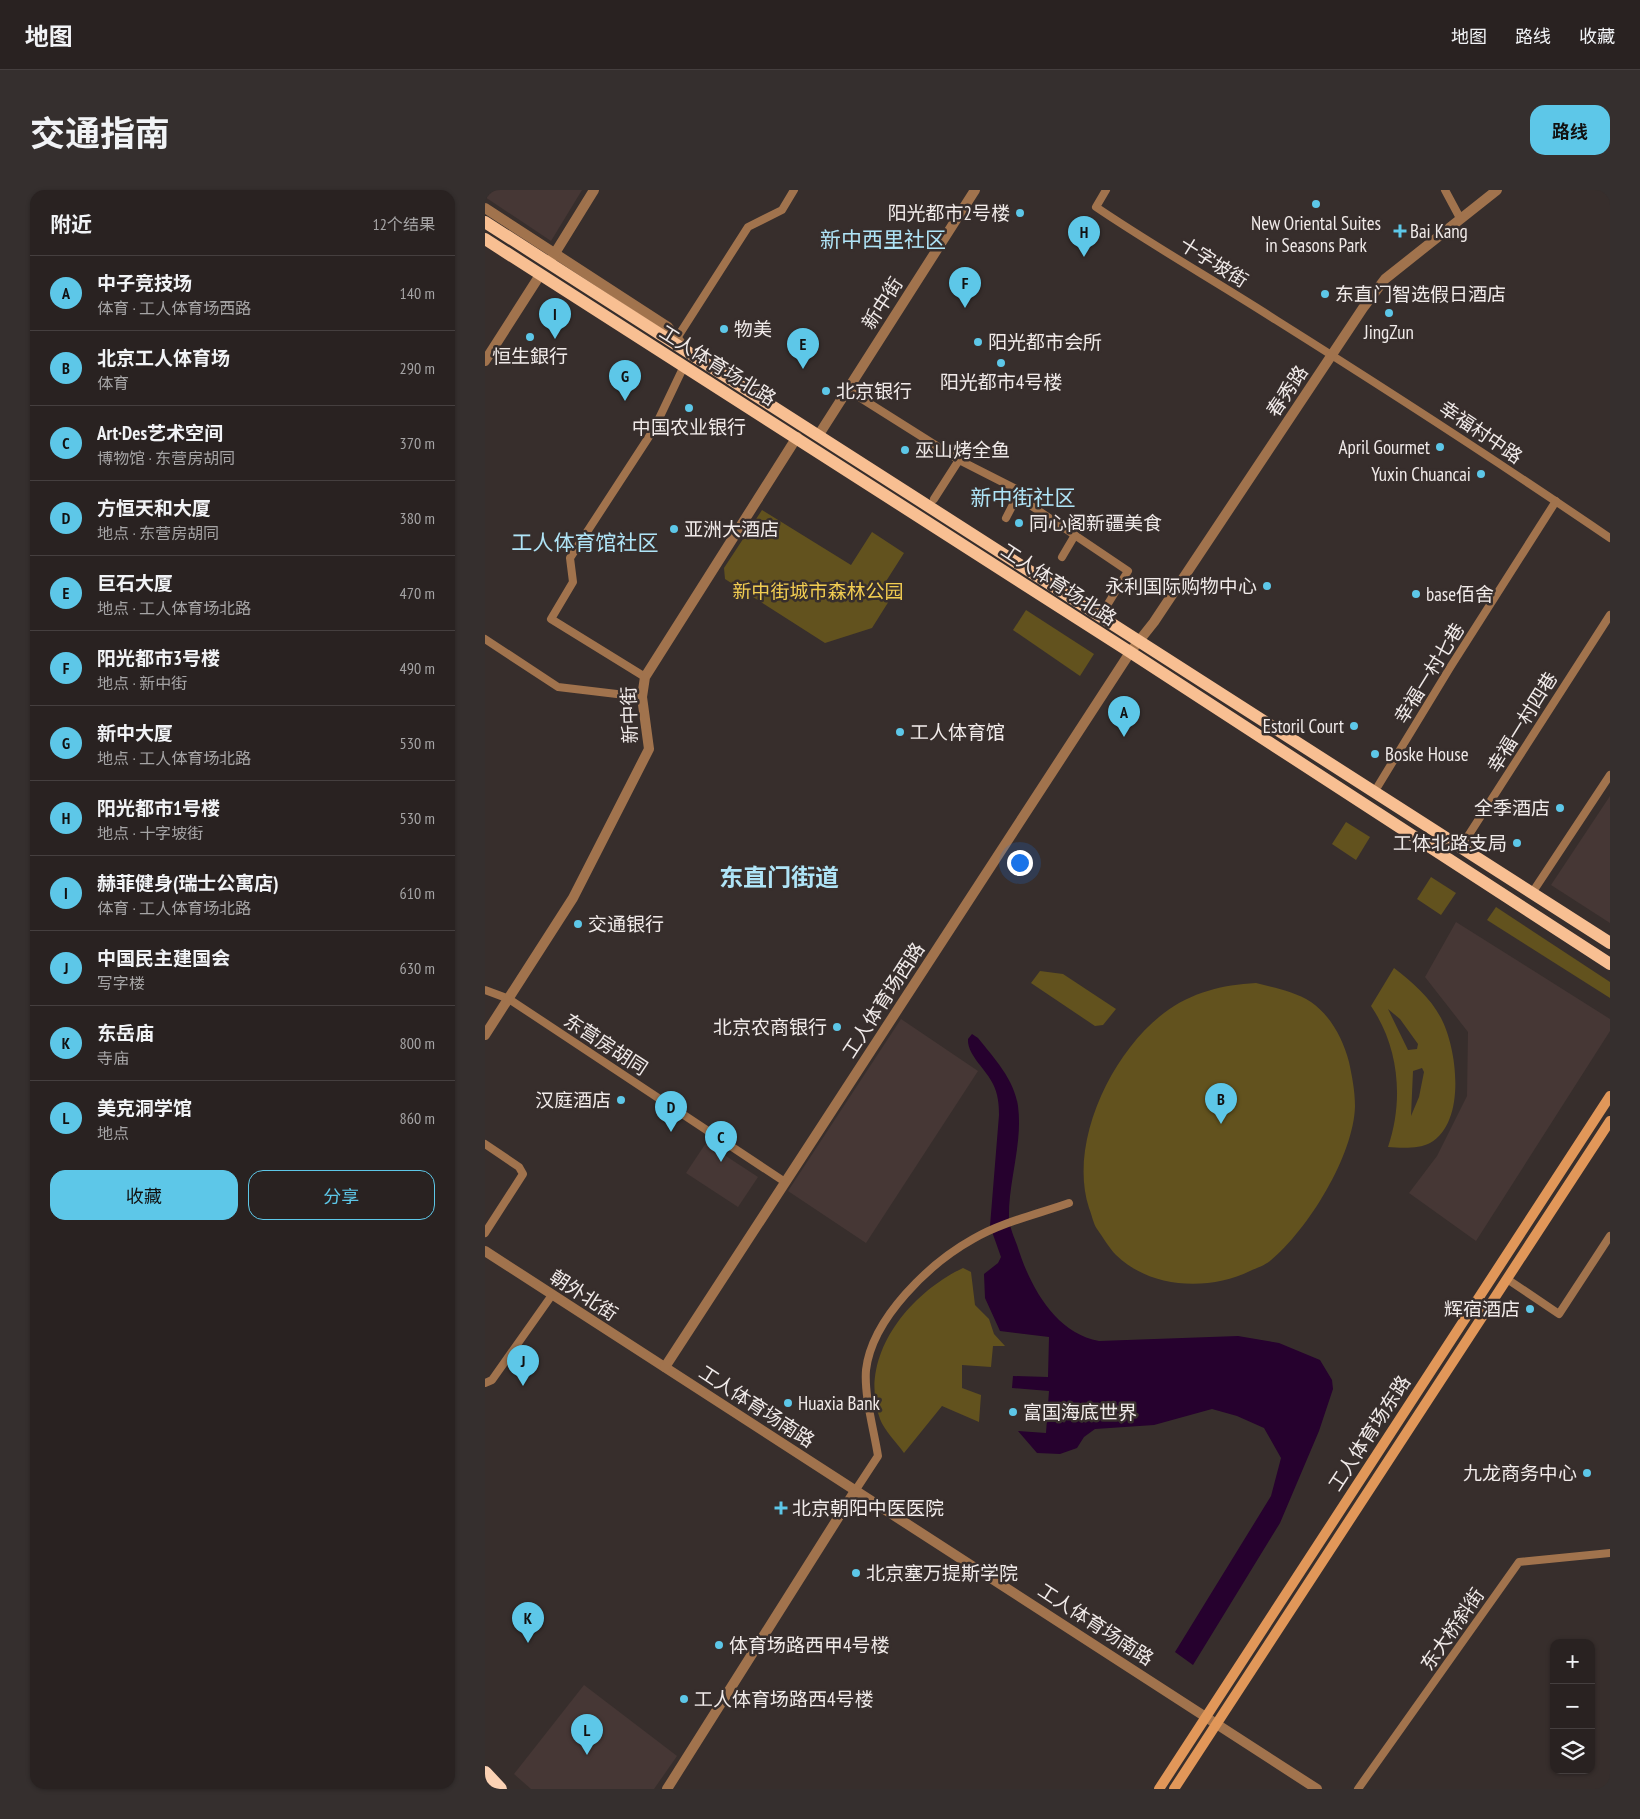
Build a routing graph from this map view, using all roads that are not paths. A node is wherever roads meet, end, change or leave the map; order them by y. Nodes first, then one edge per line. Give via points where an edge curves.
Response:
1 (594, 190) edge
2 (794, 190) edge
3 (975, 190) edge
4 (1105, 190) edge
5 (1445, 190) edge
6 (1497, 190) edge
7 (485, 208) edge
8 (1460, 218) junction
9 (485, 222) edge
10 (485, 239) edge
11 (552, 258) junction
12 (540, 275) junction
13 (677, 338) junction
14 (687, 352) junction
15 (1332, 355) junction
16 (485, 361) edge
17 (684, 366) junction
18 (848, 390) junction
19 (818, 436) junction
20 (797, 437) junction
21 (959, 460) junction
22 (1020, 491) junction
23 (934, 499) dead end
24 (1556, 501) junction
25 (1006, 518) dead end
26 (1075, 535) junction
27 (1610, 538) edge
28 (1062, 557) dead end
29 (1106, 607) dead end
30 (1610, 615) edge
31 (485, 639) edge
32 (1139, 641) junction
33 (1130, 652) junction
34 (645, 677) junction
35 (642, 697) junction
36 (1610, 776) edge
37 (1378, 786) dead end
38 (1461, 847) junction
39 (1532, 893) junction
40 (1610, 943) edge
41 (1610, 964) edge
42 (485, 990) edge
43 (509, 999) junction
44 (485, 1035) edge
45 (1610, 1096) edge
46 (1610, 1120) edge
47 (485, 1144) edge
48 (785, 1182) junction
49 (1069, 1203) dead end
50 (485, 1233) edge
51 (1610, 1236) edge
52 (485, 1250) edge
53 (1507, 1279) junction
54 (551, 1295) junction
55 (665, 1367) junction
56 (485, 1383) edge
57 (855, 1491) junction
58 (1610, 1553) edge
59 (1206, 1716) junction
60 (1217, 1723) junction
61 (485, 1773) edge
62 (501, 1789) edge
63 (667, 1789) edge
64 (1159, 1789) edge
65 (1174, 1789) edge
66 (1317, 1789) edge
67 (1358, 1789) edge

1 - 11 street
2 - 13 street via 781,210 748,227
3 - 18 street, 新中街
4 - 15 street, 十字坡街 via 1096,207 1137,236 1180,259
5 - 8 street
6 - 8 street, 春秀路
7 - 11 street, 工人体育场北路
8 - 15 street, 春秀路 via 1385,279
9 - 11 main road, 工人体育场北路
10 - 12 main road, 工人体育场北路
11 - 13 street, 工人体育场北路 via 668,327
11 - 14 main road, 工人体育场北路
12 - 16 street
12 - 17 main road, 工人体育场北路
13 - 14 street, 工人体育场北路
14 - 19 main road, 工人体育场北路
15 - 24 street, 幸福村中路
15 - 32 street, 春秀路
17 - 20 main road, 工人体育场北路
17 - 34 street via 654,428 570,558 573,582 551,619
18 - 19 street, 新中街
18 - 21 street
19 - 32 main road, 工人体育场北路
20 - 33 main road, 工人体育场北路
20 - 34 street, 新中街
21 - 22 street
21 - 23 street
22 - 25 street
22 - 26 street via 1030,505
24 - 27 street, 幸福村中路
24 - 37 street, 幸福一村七巷
26 - 28 street
26 - 29 street via 1128,571
30 - 38 street, 幸福一村四巷
31 - 35 street via 559,687
32 - 33 street, 春秀路
32 - 38 main road, 工人体育场北路
33 - 41 main road, 工人体育场北路
33 - 48 street, 工人体育场西路
34 - 35 street, 新中街
35 - 43 street, 新中街 via 649,749 573,898
36 - 39 street
38 - 39 main road, 工人体育场北路
39 - 40 main road, 工人体育场北路
42 - 43 street, 东营房胡同
43 - 44 street, 新中街
43 - 48 street, 东营房胡同
45 - 59 main road, 工人体育场东路
46 - 53 main road, 工人体育场东路
47 - 50 street via 519,1167 523,1174
48 - 55 street, 工人体育场西路
49 - 57 street via 972,1239 918,1280 880,1330 870,1351 866,1371 878,1456
51 - 53 street via 1559,1314
52 - 54 street, 朝外北街
53 - 60 main road, 工人体育场东路
54 - 55 street, 朝外北街
54 - 56 street via 492,1380
55 - 57 street, 工人体育场南路
57 - 59 street, 工人体育场南路
57 - 63 street
58 - 67 street, 东大桥斜街 via 1519,1562
59 - 60 street, 工人体育场南路
59 - 64 main road, 工人体育场东路
60 - 65 main road, 工人体育场东路
60 - 66 street, 工人体育场南路
61 - 62 highway

